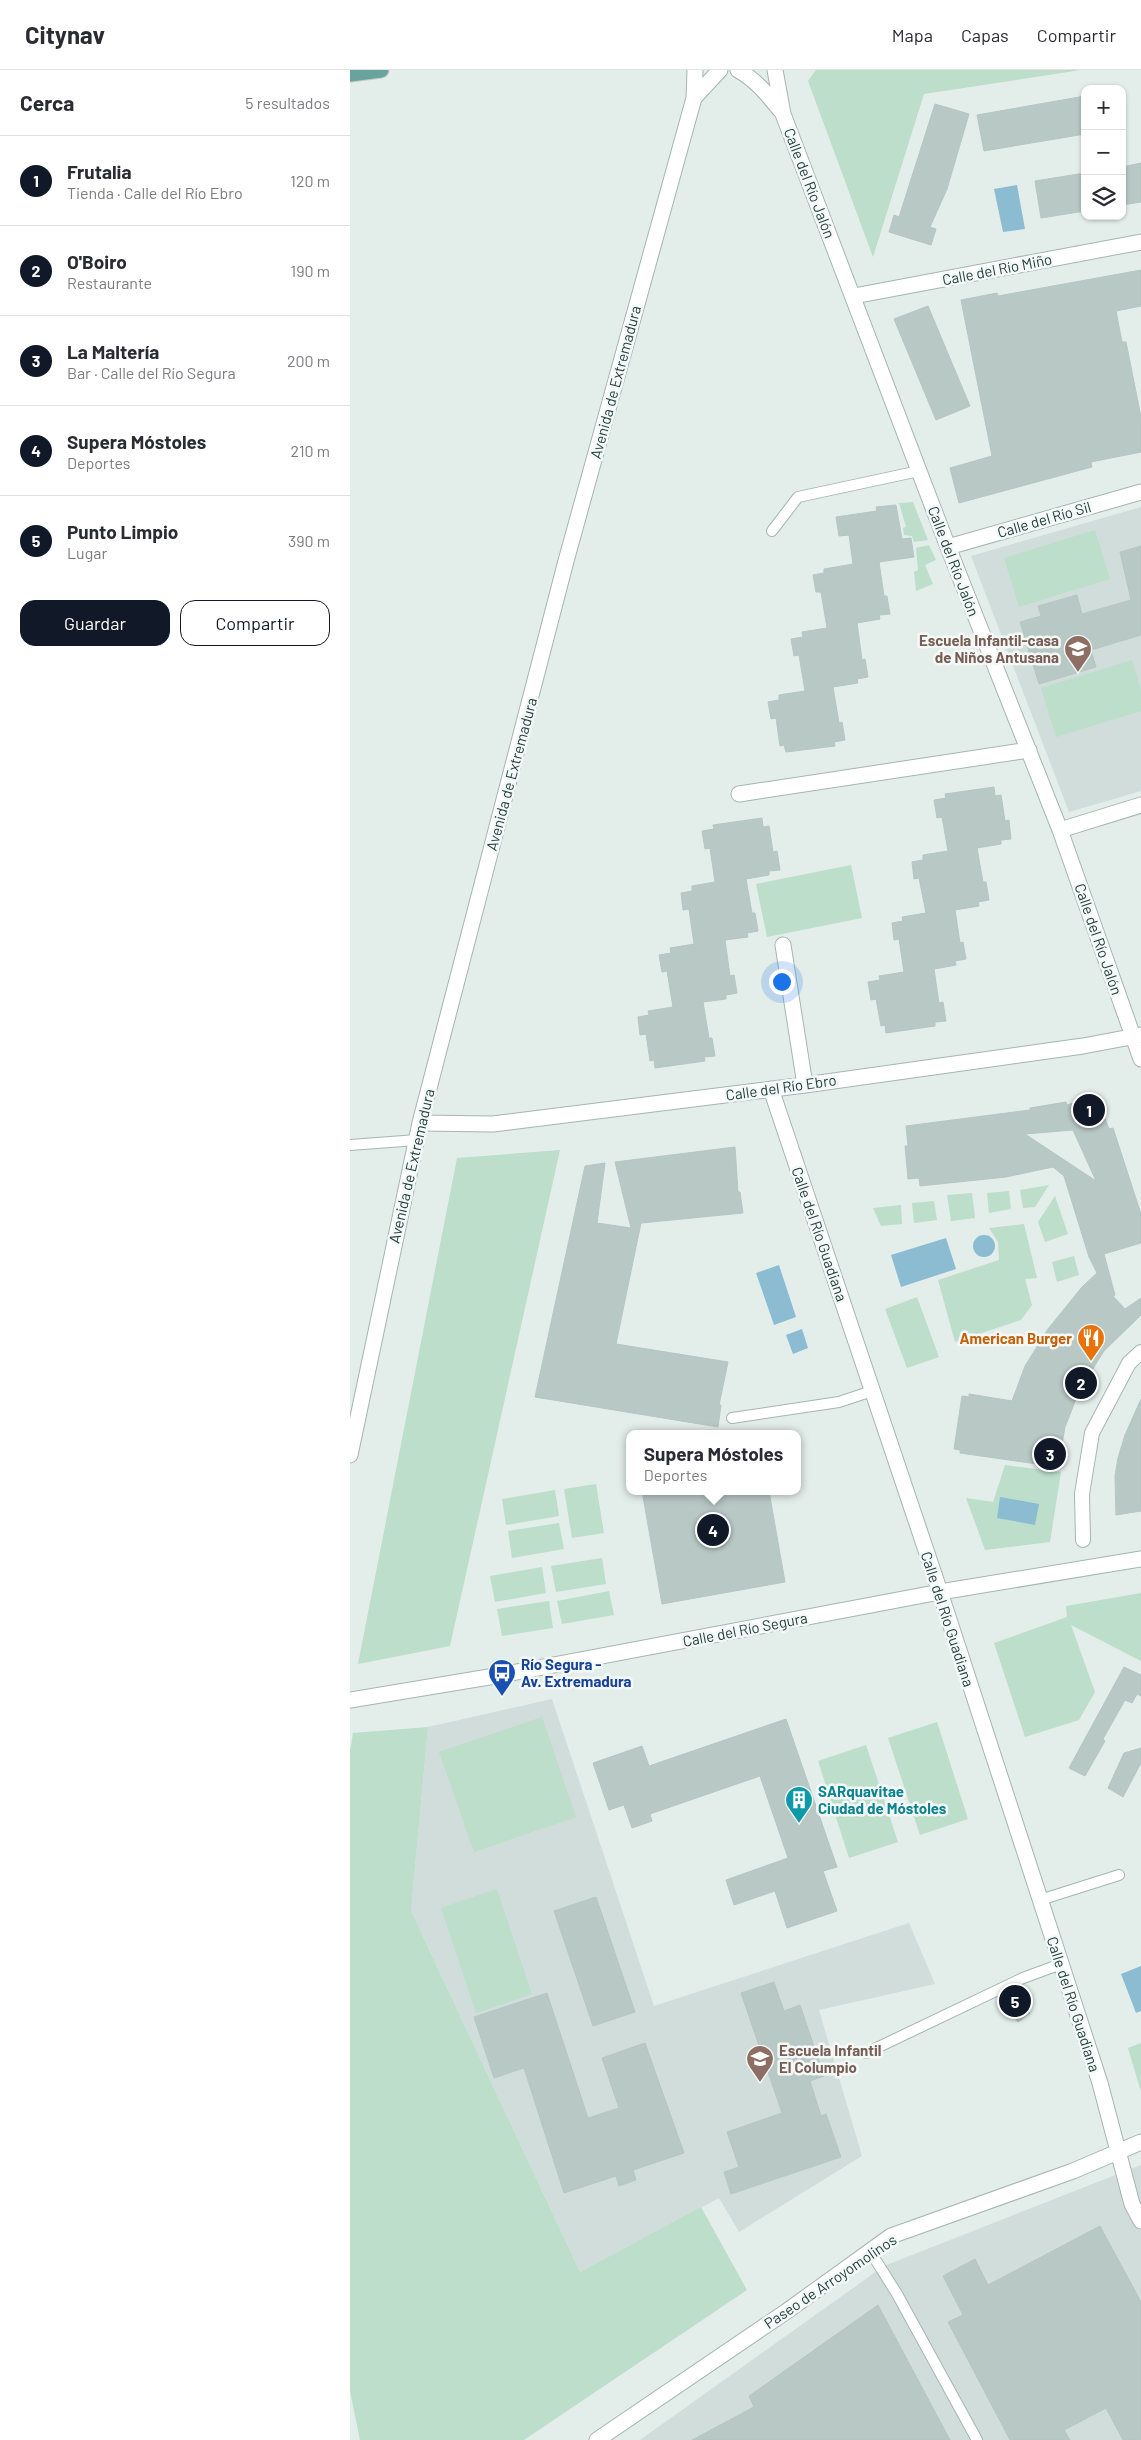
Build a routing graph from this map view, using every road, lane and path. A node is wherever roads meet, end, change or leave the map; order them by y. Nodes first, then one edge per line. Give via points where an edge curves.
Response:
1 (382, 70) edge
2 (695, 70) edge
3 (720, 70) edge
4 (738, 70) edge
5 (774, 70) edge
6 (350, 74) edge
7 (694, 98) junction
8 (783, 114) junction
9 (1141, 242) edge
10 (854, 296) junction
11 (920, 471) junction
12 (1141, 492) edge
13 (772, 532) dead end
14 (948, 547) junction
15 (1029, 750) junction
16 (739, 794) dead end
17 (1141, 805) edge
18 (1060, 830) junction
19 (783, 946) dead end
20 (1137, 1036) edge
21 (1141, 1059) edge
22 (806, 1085) junction
23 (771, 1088) junction
24 (420, 1123) junction
25 (417, 1140) junction
26 (350, 1145) edge
27 (1141, 1352) edge
28 (872, 1391) junction
29 (732, 1418) dead end
30 (350, 1455) edge
31 (1083, 1540) dead end
32 (1141, 1559) edge
33 (940, 1592) junction
34 (350, 1700) edge
35 (1119, 1875) dead end
36 (1040, 1900) junction
37 (1061, 1964) junction
38 (866, 2053) dead end
39 (1141, 2142) edge
40 (1119, 2151) junction
41 (1141, 2221) edge
42 (870, 2250) junction
43 (597, 2440) edge
44 (976, 2440) edge

1 - 6 main road
2 - 7 street, Avenida de Extremadura
3 - 7 street, Avenida de Extremadura
4 - 8 street via 764,90
5 - 8 street
7 - 24 street, Avenida de Extremadura via 566,561
8 - 10 street, Calle del Río Jalón
9 - 10 street, Calle del Río Miño
10 - 11 street, Calle del Río Jalón
11 - 13 lane via 798,497
11 - 14 street, Calle del Río Jalón
12 - 14 street, Calle del Río Sil
14 - 15 street, Calle del Río Jalón
15 - 16 street
15 - 18 street, Calle del Río Jalón
17 - 18 street
18 - 20 street, Calle del Río Jalón
19 - 22 street
20 - 21 street, Calle del Río Jalón
20 - 22 street, Calle del Río Ebro
22 - 23 street, Calle del Río Ebro
23 - 24 street, Calle del Río Ebro via 493,1124
23 - 28 street, Calle del Río Guadiana
24 - 25 street, Avenida de Extremadura
25 - 26 lane
25 - 30 street, Avenida de Extremadura
27 - 31 street via 1129,1363 1092,1432 1082,1494
28 - 29 lane via 839,1402
28 - 33 street, Calle del Río Guadiana
32 - 33 street, Calle del Río Segura
33 - 34 street, Calle del Río Segura via 501,1676
33 - 36 street, Calle del Río Guadiana
35 - 36 lane
36 - 37 street, Calle del Río Guadiana
37 - 38 lane via 1024,1978
37 - 40 street, Calle del Río Guadiana
39 - 40 street, Paseo de Arroyomolinos
40 - 41 street, Calle del Río Guadiana via 1132,2204
40 - 42 street, Paseo de Arroyomolinos via 1073,2171 891,2236
42 - 43 street, Paseo de Arroyomolinos
42 - 44 lane

